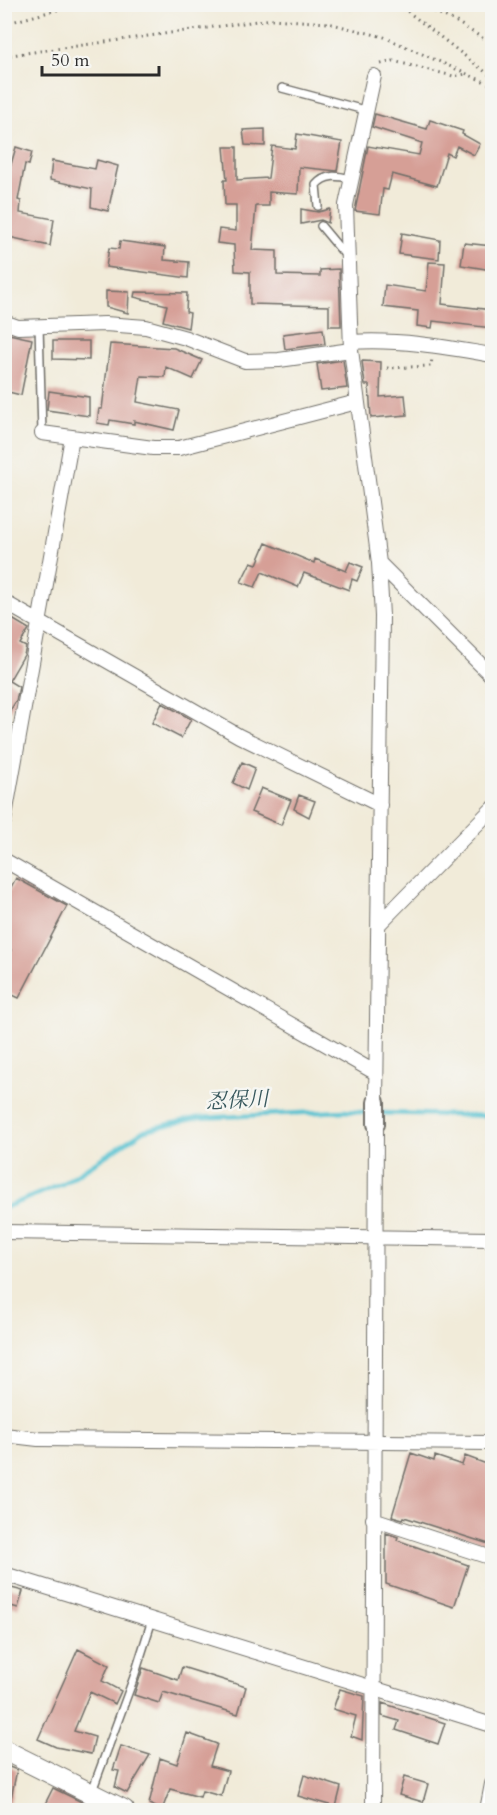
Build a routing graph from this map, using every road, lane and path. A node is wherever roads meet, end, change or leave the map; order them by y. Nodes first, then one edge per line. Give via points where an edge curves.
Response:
1 (79, 4) edge
2 (398, 4) edge
3 (418, 4) edge
4 (4, 24) edge
5 (492, 44) edge
6 (4, 56) edge
7 (467, 74) junction
8 (375, 76) joint
9 (492, 77) edge
10 (492, 86) edge
11 (282, 88) dead end
12 (368, 111) junction
13 (352, 179) junction
14 (318, 207) dead end
15 (321, 226) dead end
16 (348, 259) junction
17 (4, 322) edge
18 (39, 326) junction
19 (433, 344) junction
20 (351, 346) junction
21 (492, 356) edge
22 (387, 368) dead end
23 (357, 402) junction
24 (42, 433) joint
25 (72, 437) junction
26 (379, 563) junction
27 (4, 602) edge
28 (39, 621) junction
29 (492, 676) edge
30 (8, 784) edge
31 (380, 805) junction
32 (492, 809) edge
33 (4, 821) edge
34 (4, 860) edge
35 (379, 924) junction
36 (376, 1073) junction
37 (376, 1102) joint
38 (376, 1124) joint
39 (4, 1232) edge
40 (375, 1238) junction
41 (492, 1239) edge
42 (4, 1435) edge
43 (373, 1442) junction
44 (492, 1443) edge
45 (373, 1519) junction
46 (492, 1558) edge
47 (4, 1574) edge
48 (153, 1618) junction
49 (372, 1686) junction
50 (492, 1725) edge
51 (4, 1750) edge
52 (492, 1784) edge
53 (91, 1794) junction
54 (124, 1810) edge
55 (373, 1810) edge
56 (487, 1810) edge

1 - 4 path
2 - 9 path
3 - 5 path
6 - 7 path via 272,19 328,23 384,37
7 - 8 path via 453,76 393,61 381,65
7 - 10 path
8 - 12 street
11 - 12 lane
12 - 13 street
13 - 14 lane via 328,176 321,180 316,185
13 - 16 street via 346,205
15 - 16 lane
16 - 20 street
17 - 18 street via 18,327
18 - 20 street via 146,327 245,361
18 - 24 lane
19 - 20 street via 384,340
19 - 21 street
19 - 22 path via 431,366
20 - 23 street
23 - 25 street via 179,448
23 - 26 street
24 - 25 street
25 - 28 street
26 - 29 street
26 - 31 street
27 - 28 street
28 - 30 street
28 - 31 street via 240,736
30 - 33 street
31 - 35 street
32 - 35 street
34 - 36 street
35 - 36 street
36 - 37 street
37 - 38 street
38 - 40 street
39 - 40 street
40 - 41 street
40 - 43 street
42 - 43 street
43 - 44 street
43 - 45 street
45 - 46 street
45 - 49 street
47 - 48 street
48 - 49 street
48 - 53 lane
49 - 50 street
49 - 55 street
51 - 53 main road
52 - 56 street
53 - 54 main road

